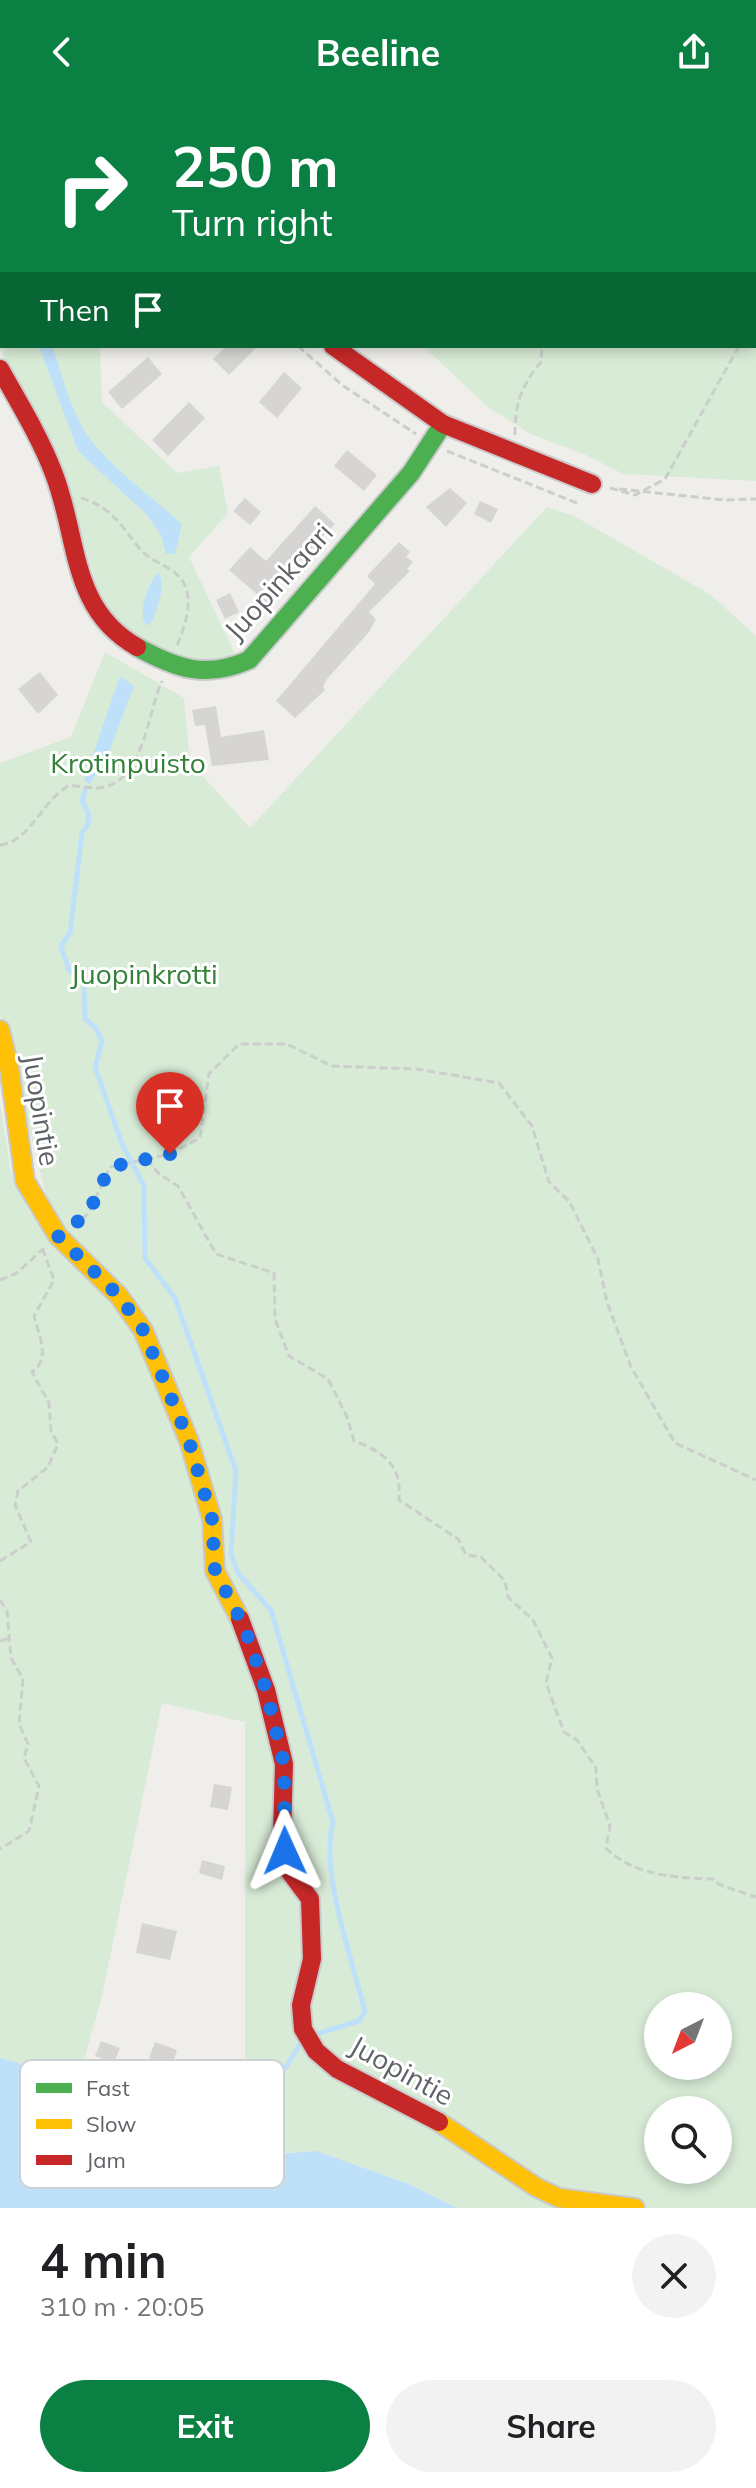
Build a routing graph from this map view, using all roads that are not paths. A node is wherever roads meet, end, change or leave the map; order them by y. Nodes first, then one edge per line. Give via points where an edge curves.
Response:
1 (336, 348) edge
2 (0, 369) edge
3 (443, 424) junction
4 (600, 486) road end
5 (0, 1030) edge
6 (635, 2208) edge

1 - 3 street
2 - 3 street, Juopinkaari via 36,433 62,499 90,599 102,620 119,636 194,674 224,672 249,660 411,473
3 - 4 street
5 - 6 street, Juopintie via 25,1181 58,1236 119,1296 143,1330 189,1441 212,1519 215,1571 244,1626 266,1690 284,1764 282,1835 287,1868 310,1899 312,1959 301,2005 303,2029 316,2051 337,2069 443,2124 536,2187 559,2198

